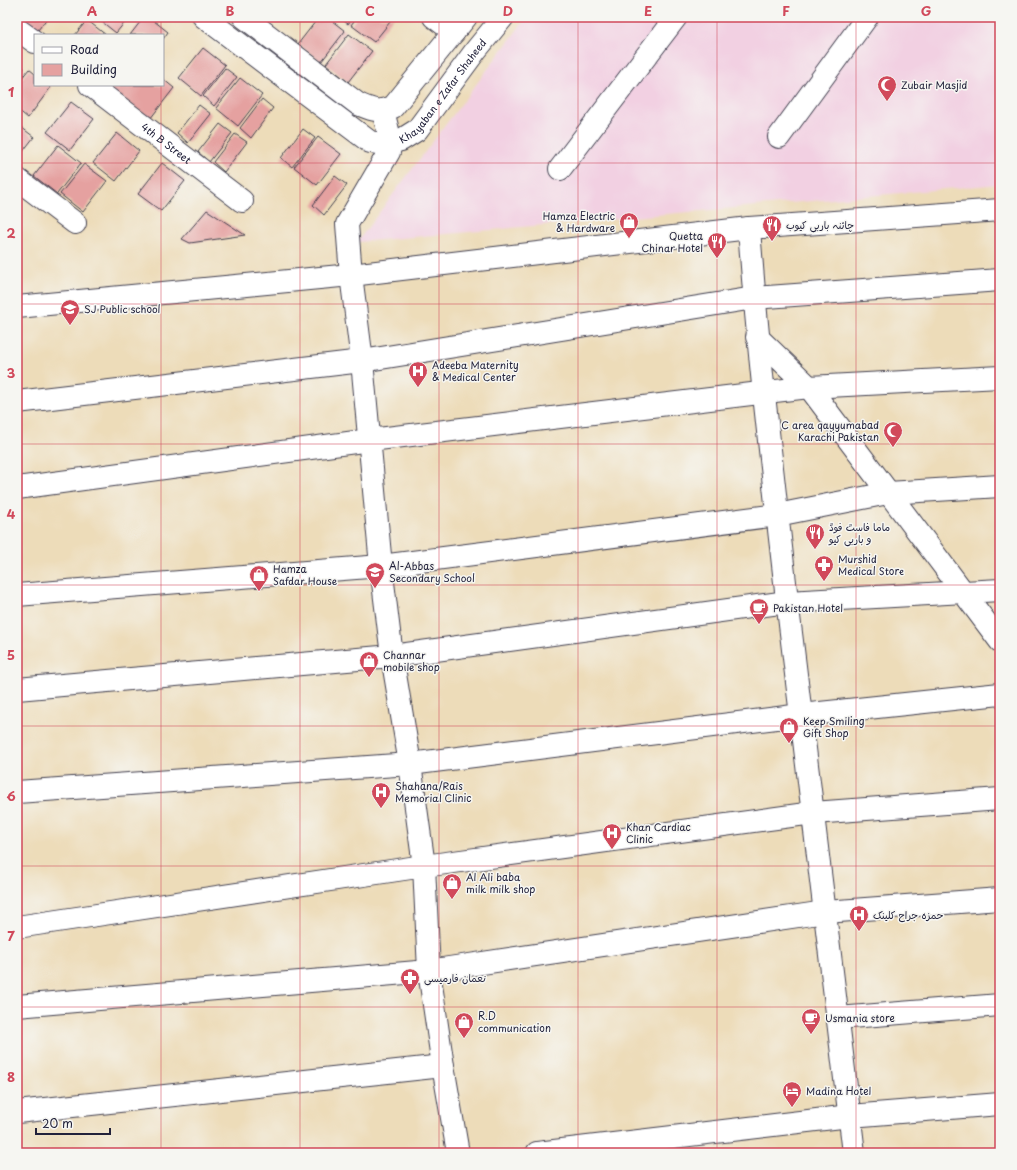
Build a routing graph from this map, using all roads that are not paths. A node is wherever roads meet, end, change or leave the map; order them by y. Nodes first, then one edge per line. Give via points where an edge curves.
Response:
1 (204, 17) edge
2 (244, 17) edge
3 (434, 17) edge
4 (503, 17) edge
5 (676, 17) edge
6 (867, 17) edge
7 (460, 25) edge
8 (17, 29) edge
9 (34, 41) edge
10 (91, 86) edge
11 (383, 111) junction
12 (779, 137) dead end
13 (380, 142) junction
14 (560, 169) dead end
15 (17, 179) edge
16 (242, 201) dead end
17 (1000, 210) edge
18 (75, 223) dead end
19 (749, 228) junction
20 (351, 275) junction
21 (1000, 280) edge
22 (754, 298) junction
23 (17, 307) edge
24 (757, 337) junction
25 (362, 361) junction
26 (1000, 377) edge
27 (809, 387) junction
28 (763, 392) junction
29 (17, 402) edge
30 (370, 440) junction
31 (1000, 486) edge
32 (17, 488) edge
33 (888, 493) junction
34 (777, 515) junction
35 (381, 566) junction
36 (1000, 590) edge
37 (964, 593) junction
38 (17, 594) edge
39 (787, 602) junction
40 (1000, 641) edge
41 (392, 656) junction
42 (17, 689) edge
43 (1000, 694) edge
44 (801, 715) junction
45 (410, 764) junction
46 (17, 792) edge
47 (1000, 799) edge
48 (813, 813) junction
49 (424, 866) junction
50 (1000, 899) edge
51 (825, 912) junction
52 (17, 927) edge
53 (429, 971) junction
54 (1000, 1005) edge
55 (17, 1006) edge
56 (838, 1018) junction
57 (443, 1066) junction
58 (1000, 1104) edge
59 (17, 1112) edge
60 (850, 1116) junction
61 (458, 1153) edge
62 (537, 1153) edge
63 (854, 1153) edge

1 - 13 street
2 - 11 street via 358,104
3 - 7 street
4 - 13 street, Khayaban e Zafar Shaheed via 416,130 401,140
5 - 14 street
6 - 12 street
7 - 11 street via 393,107
8 - 9 street
10 - 16 street, 4th B Street
11 - 13 street
13 - 20 street via 389,152 347,224
15 - 18 street
17 - 19 street
19 - 20 street
19 - 22 street
20 - 23 street
20 - 25 street
21 - 22 street
22 - 24 street
22 - 25 street
24 - 27 street
24 - 28 street
25 - 29 street
25 - 30 street
26 - 27 street
27 - 28 street
27 - 33 street
28 - 30 street
28 - 34 street
30 - 32 street
30 - 35 street
31 - 33 street
33 - 34 street
33 - 37 street
34 - 35 street
34 - 39 street
35 - 38 street
35 - 41 street
36 - 37 street
37 - 39 street
37 - 40 street
39 - 41 street
39 - 44 street
41 - 42 street
41 - 45 street
43 - 44 street
44 - 45 street
44 - 48 street
45 - 46 street
45 - 49 street
47 - 48 street
48 - 49 street
48 - 51 street
49 - 52 street
49 - 53 street
50 - 51 street
51 - 53 street
51 - 56 street
53 - 55 street
53 - 57 street
54 - 56 street
56 - 60 street
57 - 59 street
57 - 61 street
58 - 60 street
60 - 62 street
60 - 63 street

